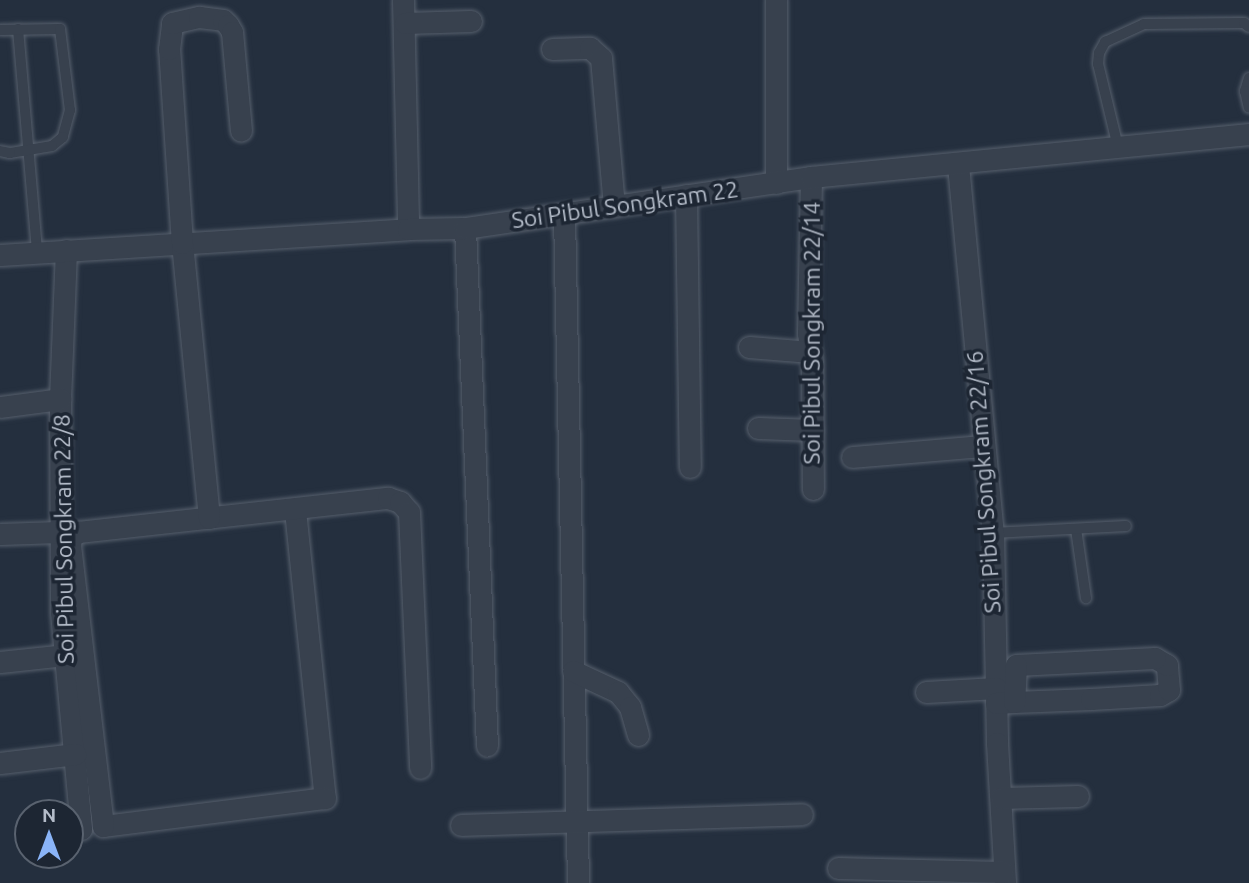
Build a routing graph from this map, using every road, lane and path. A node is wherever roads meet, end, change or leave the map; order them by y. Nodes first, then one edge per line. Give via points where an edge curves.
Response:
1 (403, 0) edge
2 (776, 0) edge
3 (471, 21) dead end
4 (405, 23) junction
5 (1249, 27) edge
6 (18, 29) junction
7 (0, 30) edge
8 (552, 49) dead end
9 (1249, 78) edge
10 (1249, 108) edge
11 (241, 131) dead end
12 (1249, 134) edge
13 (1118, 147) junction
14 (0, 150) edge
15 (29, 151) junction
16 (958, 165) junction
17 (811, 177) junction
18 (776, 183) junction
19 (687, 195) junction
20 (614, 206) junction
21 (564, 214) junction
22 (465, 228) junction
23 (408, 229) junction
24 (182, 243) junction
25 (66, 250) junction
26 (37, 252) junction
27 (0, 255) edge
28 (749, 347) dead end
29 (811, 352) junction
30 (60, 400) junction
31 (0, 407) edge
32 (758, 428) dead end
33 (813, 430) junction
34 (984, 446) junction
35 (852, 457) dead end
36 (690, 467) dead end
37 (813, 489) dead end
38 (295, 510) junction
39 (209, 518) junction
40 (1126, 526) dead end
41 (1076, 529) junction
42 (59, 533) junction
43 (993, 533) junction
44 (0, 534) edge
45 (1086, 598) dead end
46 (65, 655) junction
47 (1089, 661) junction
48 (0, 662) edge
49 (573, 671) junction
50 (926, 692) dead end
51 (1002, 698) junction
52 (1091, 699) junction
53 (638, 735) dead end
54 (487, 746) dead end
55 (75, 754) junction
56 (0, 762) edge
57 (420, 768) dead end
58 (1078, 796) dead end
59 (1001, 798) junction
60 (79, 799) edge
61 (802, 814) dead end
62 (576, 819) junction
63 (461, 825) dead end
64 (838, 869) dead end
65 (1004, 878) edge
66 (578, 883) edge

1 - 4 street
2 - 18 street
3 - 4 street
4 - 23 street
5 - 13 lane via 1244,23 1144,24 1105,42 1098,64
6 - 7 lane
6 - 15 lane
6 - 15 lane via 60,29 70,110 58,142
8 - 20 street via 590,48 601,58
9 - 10 lane via 1245,91
11 - 24 street via 229,25 200,17 172,23 169,49
12 - 13 street, Soi Pibul Songkram 22
13 - 16 street, Soi Pibul Songkram 22
14 - 15 lane
15 - 26 lane
16 - 17 street, Soi Pibul Songkram 22
16 - 34 street, Soi Pibul Songkram 22/16
17 - 18 street, Soi Pibul Songkram 22
17 - 29 street, Soi Pibul Songkram 22/14
18 - 19 street, Soi Pibul Songkram 22
19 - 20 street, Soi Pibul Songkram 22
19 - 36 street
20 - 21 street, Soi Pibul Songkram 22
21 - 22 street, Soi Pibul Songkram 22
21 - 49 street
22 - 23 street, Soi Pibul Songkram 22
22 - 54 street
23 - 24 street, Soi Pibul Songkram 22
24 - 25 street, Soi Pibul Songkram 22
24 - 39 street
25 - 26 street, Soi Pibul Songkram 22
25 - 30 street, Soi Pibul Songkram 22/8
26 - 27 street, Soi Pibul Songkram 22
28 - 29 street
29 - 33 street, Soi Pibul Songkram 22/14
30 - 31 street
30 - 42 street, Soi Pibul Songkram 22/8
32 - 33 street
33 - 37 street, Soi Pibul Songkram 22/14
34 - 35 street
34 - 43 street, Soi Pibul Songkram 22/16
38 - 39 street
38 - 39 street via 325,798 103,826 71,537
38 - 57 street via 388,498 409,512
40 - 41 lane
41 - 43 lane
41 - 45 lane
42 - 44 street
42 - 46 street, Soi Pibul Songkram 22/8
43 - 51 street, Soi Pibul Songkram 22/16
46 - 48 street
46 - 55 street, Soi Pibul Songkram 22/8
47 - 51 street via 1016,665
47 - 52 street
47 - 52 street via 1154,658 1167,665 1169,690 1160,695
49 - 53 street via 618,692 630,706
49 - 62 street
50 - 51 street
51 - 52 street
51 - 59 street, Soi Pibul Songkram 22/16
55 - 56 street
55 - 60 street, Soi Pibul Songkram 22/8
58 - 59 street
59 - 65 street, Soi Pibul Songkram 22/16
61 - 62 street
62 - 63 street
62 - 66 street
64 - 65 street

